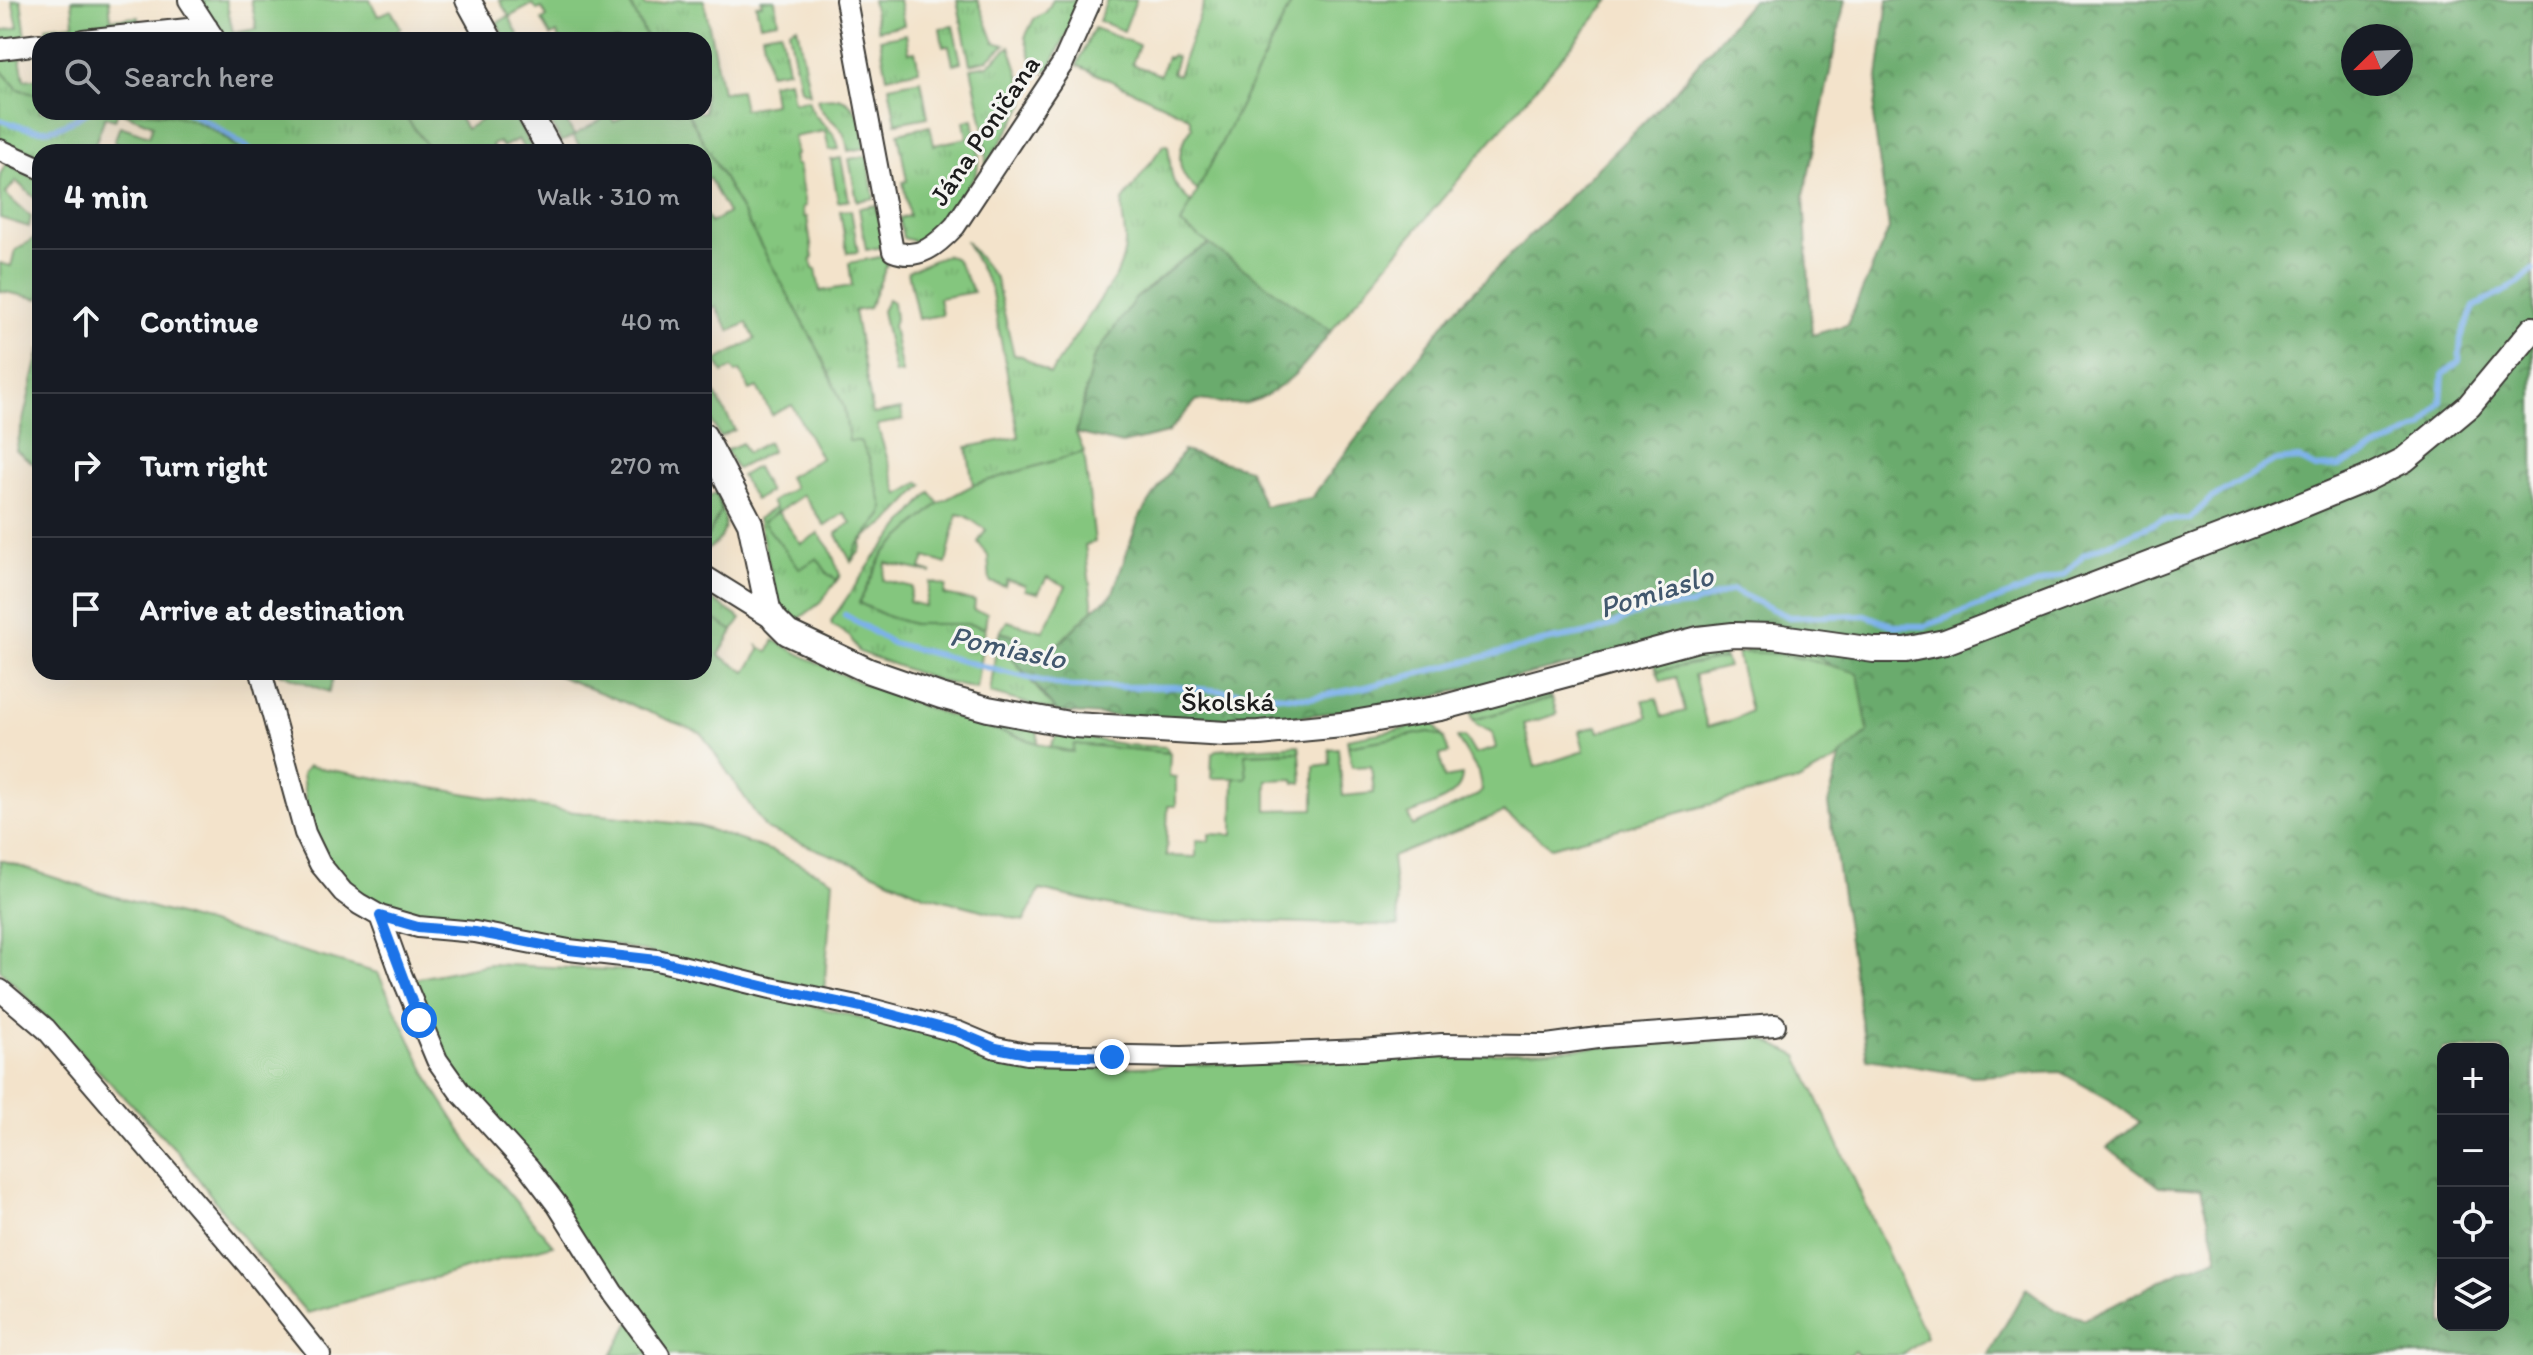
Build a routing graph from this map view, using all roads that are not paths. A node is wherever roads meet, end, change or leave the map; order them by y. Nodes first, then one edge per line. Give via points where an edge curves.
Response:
1 (189, 0) edge
2 (468, 0) edge
3 (846, 0) edge
4 (1091, 0) edge
5 (210, 32) edge
6 (486, 32) edge
7 (32, 45) edge
8 (0, 49) edge
9 (533, 120) edge
10 (547, 144) edge
11 (0, 150) edge
12 (32, 164) edge
13 (2533, 329) edge
14 (712, 451) edge
15 (712, 581) edge
16 (775, 620) junction
17 (263, 680) edge
18 (380, 916) junction
19 (0, 990) edge
20 (1775, 1025) dead end
21 (320, 1355) edge
22 (659, 1355) edge

1 - 5 street
2 - 6 street
3 - 4 street, Jána Poničana via 893,251 905,256 926,251 955,226 1063,63
7 - 8 street
9 - 10 street
11 - 12 street
13 - 16 street, Školská via 2469,406 2404,460 2268,519 1945,642 1905,650 1733,635 1673,644 1395,717 1226,734 1074,725 988,709 869,671 788,633
14 - 16 street via 750,523 764,595
15 - 16 street, Školská
17 - 18 street via 305,833 320,864 343,892
18 - 20 street via 418,927 657,960 871,1009 1027,1054 1182,1057 1442,1044 1547,1045
18 - 22 street via 437,1060 548,1193
19 - 21 street via 46,1029

